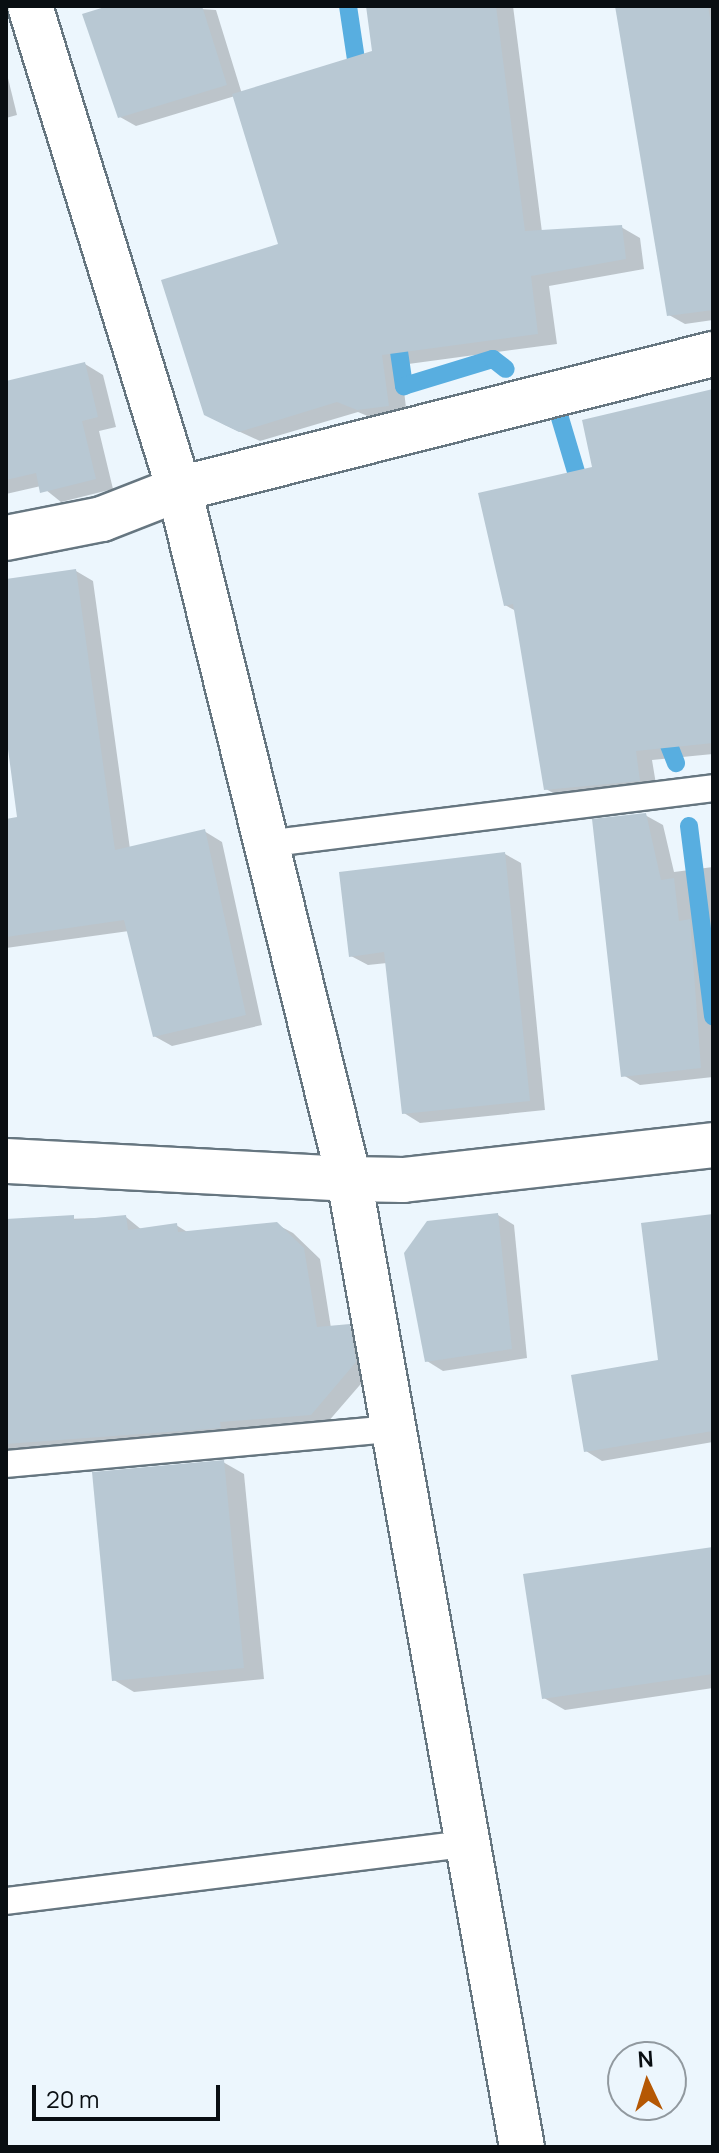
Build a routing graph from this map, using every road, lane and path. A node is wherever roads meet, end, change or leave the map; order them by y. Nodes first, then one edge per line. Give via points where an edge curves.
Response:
1 (30, 6) edge
2 (713, 354) edge
3 (179, 489) junction
4 (6, 538) edge
5 (713, 788) edge
6 (265, 844) junction
7 (713, 1145) edge
8 (6, 1161) edge
9 (349, 1179) junction
10 (392, 1429) junction
11 (6, 1464) edge
12 (466, 1844) junction
13 (6, 1901) edge
14 (522, 2147) edge

1 - 3 street
2 - 3 street
3 - 4 street via 102,519
3 - 6 street
5 - 6 lane
6 - 9 street
7 - 9 street via 403,1180
8 - 9 street
9 - 10 street
10 - 11 lane
10 - 12 street
12 - 13 lane
12 - 14 street

